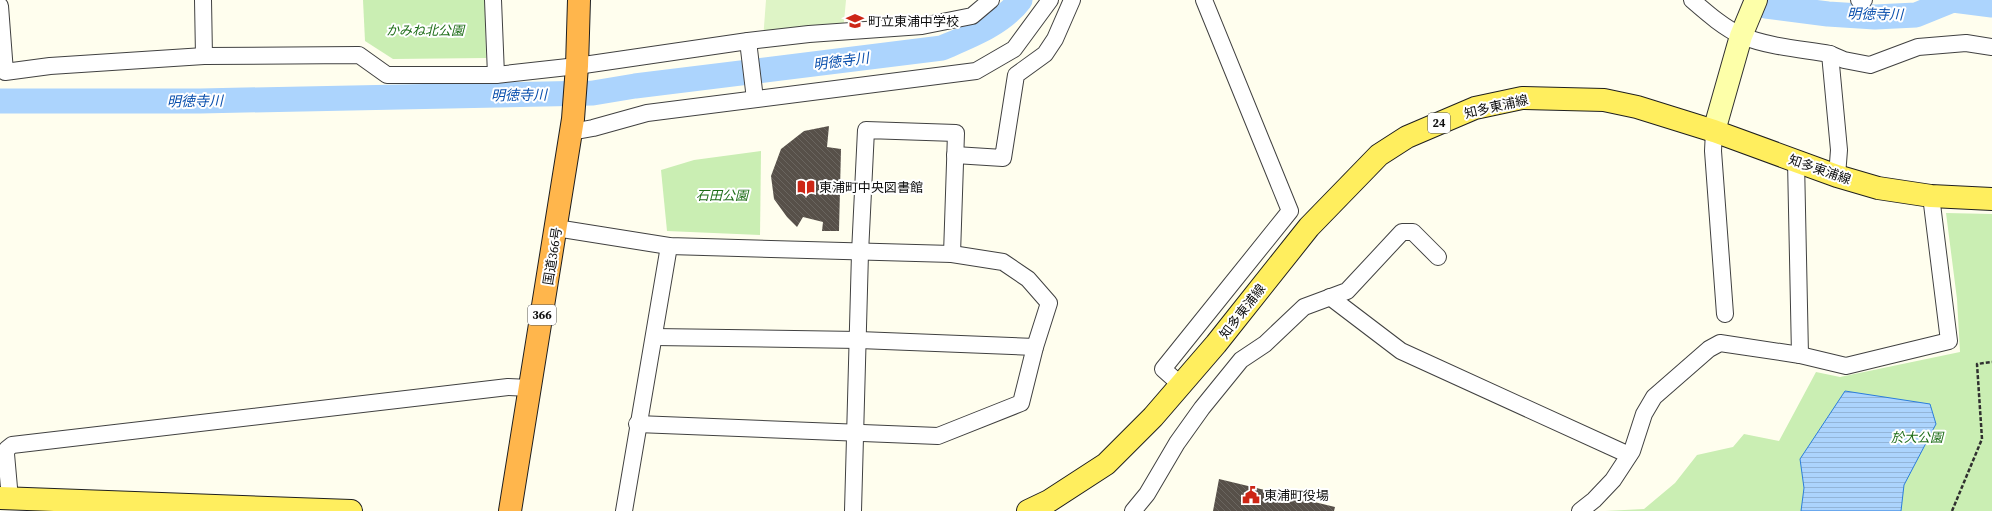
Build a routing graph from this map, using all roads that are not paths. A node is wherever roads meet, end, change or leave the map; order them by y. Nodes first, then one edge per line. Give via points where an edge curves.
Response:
1 (203, 0) edge
2 (493, 0) edge
3 (578, 0) edge
4 (991, 0) edge
5 (1050, 0) edge
6 (1072, 0) edge
7 (1204, 0) edge
8 (1692, 0) edge
9 (1756, 0) edge
10 (1859, 0) edge
11 (1864, 0) edge
12 (0, 6) edge
13 (1741, 36) junction
14 (748, 41) junction
15 (1, 42) edge
16 (1992, 48) edge
17 (1830, 54) junction
18 (204, 56) junction
19 (577, 71) junction
20 (496, 75) junction
21 (755, 99) junction
22 (572, 126) junction
23 (1714, 130) junction
24 (955, 155) junction
25 (1796, 161) junction
26 (1837, 176) junction
27 (1931, 196) junction
28 (1992, 199) edge
29 (556, 228) junction
30 (669, 246) junction
31 (860, 252) junction
32 (952, 254) junction
33 (1438, 257) dead end
34 (1330, 297) junction
35 (1725, 314) dead end
36 (654, 337) junction
37 (859, 340) junction
38 (1035, 347) junction
39 (1800, 355) junction
40 (1181, 385) junction
41 (530, 388) junction
42 (637, 424) junction
43 (854, 433) junction
44 (1629, 456) junction
45 (5, 499) edge
46 (1052, 506) edge
47 (351, 511) edge
48 (510, 511) edge
49 (624, 511) edge
50 (853, 511) edge
51 (1028, 511) edge
52 (1133, 511) edge
53 (1580, 511) edge

1 - 18 street
2 - 20 street
3 - 19 highway, 国道366号 / 366
4 - 14 street via 972,16 922,26
5 - 21 street via 1014,49 976,71
6 - 24 street via 1055,39 1045,54 1016,76 1003,158
7 - 40 street via 1290,211 1163,369
8 - 13 street
9 - 13 street
10 - 11 street
12 - 15 street
13 - 17 street via 1764,43
13 - 23 street
14 - 19 street
14 - 21 street
15 - 18 street via 5,72 50,66
16 - 17 street via 1966,43 1918,47 1870,65 1844,60
17 - 26 street via 1839,150
18 - 20 street via 359,55 387,75
19 - 20 street
19 - 22 highway, 国道366号 / 366
21 - 22 street via 647,113 593,128
22 - 29 highway, 国道366号 / 366
23 - 25 main road, 知多東浦線 / 24
23 - 35 street via 1713,151
23 - 40 main road, 知多東浦線 / 24 via 1604,100 1522,98 1475,108 1407,138 1379,155 1309,227
24 - 31 street via 956,133 866,130
24 - 32 street
25 - 26 main road, 知多東浦線 / 24
25 - 39 street
26 - 27 main road, 知多東浦線 / 24 via 1878,188
27 - 28 main road, 知多東浦線 / 24
27 - 39 street via 1949,341 1846,366
29 - 30 street
29 - 41 highway, 国道366号 / 366
30 - 31 street
30 - 36 street
31 - 32 street
31 - 37 street
32 - 38 street via 1003,262 1028,279 1049,303
33 - 34 street via 1413,232 1402,232 1347,291
34 - 44 street via 1401,351
34 - 52 street via 1304,307 1265,344 1241,360 1202,408 1177,443 1147,494
36 - 37 street
36 - 42 street
37 - 38 street
37 - 43 street
38 - 43 street via 1021,403 938,436
39 - 44 street via 1720,342 1654,397 1644,414
40 - 46 main road, 知多東浦線 / 24 via 1106,464
41 - 45 street via 508,387 12,445 6,454
41 - 48 highway, 国道366号 / 366
42 - 43 street
42 - 49 street
43 - 50 street
44 - 53 street via 1613,480
45 - 47 main road
46 - 51 main road, 知多東浦線 / 24

